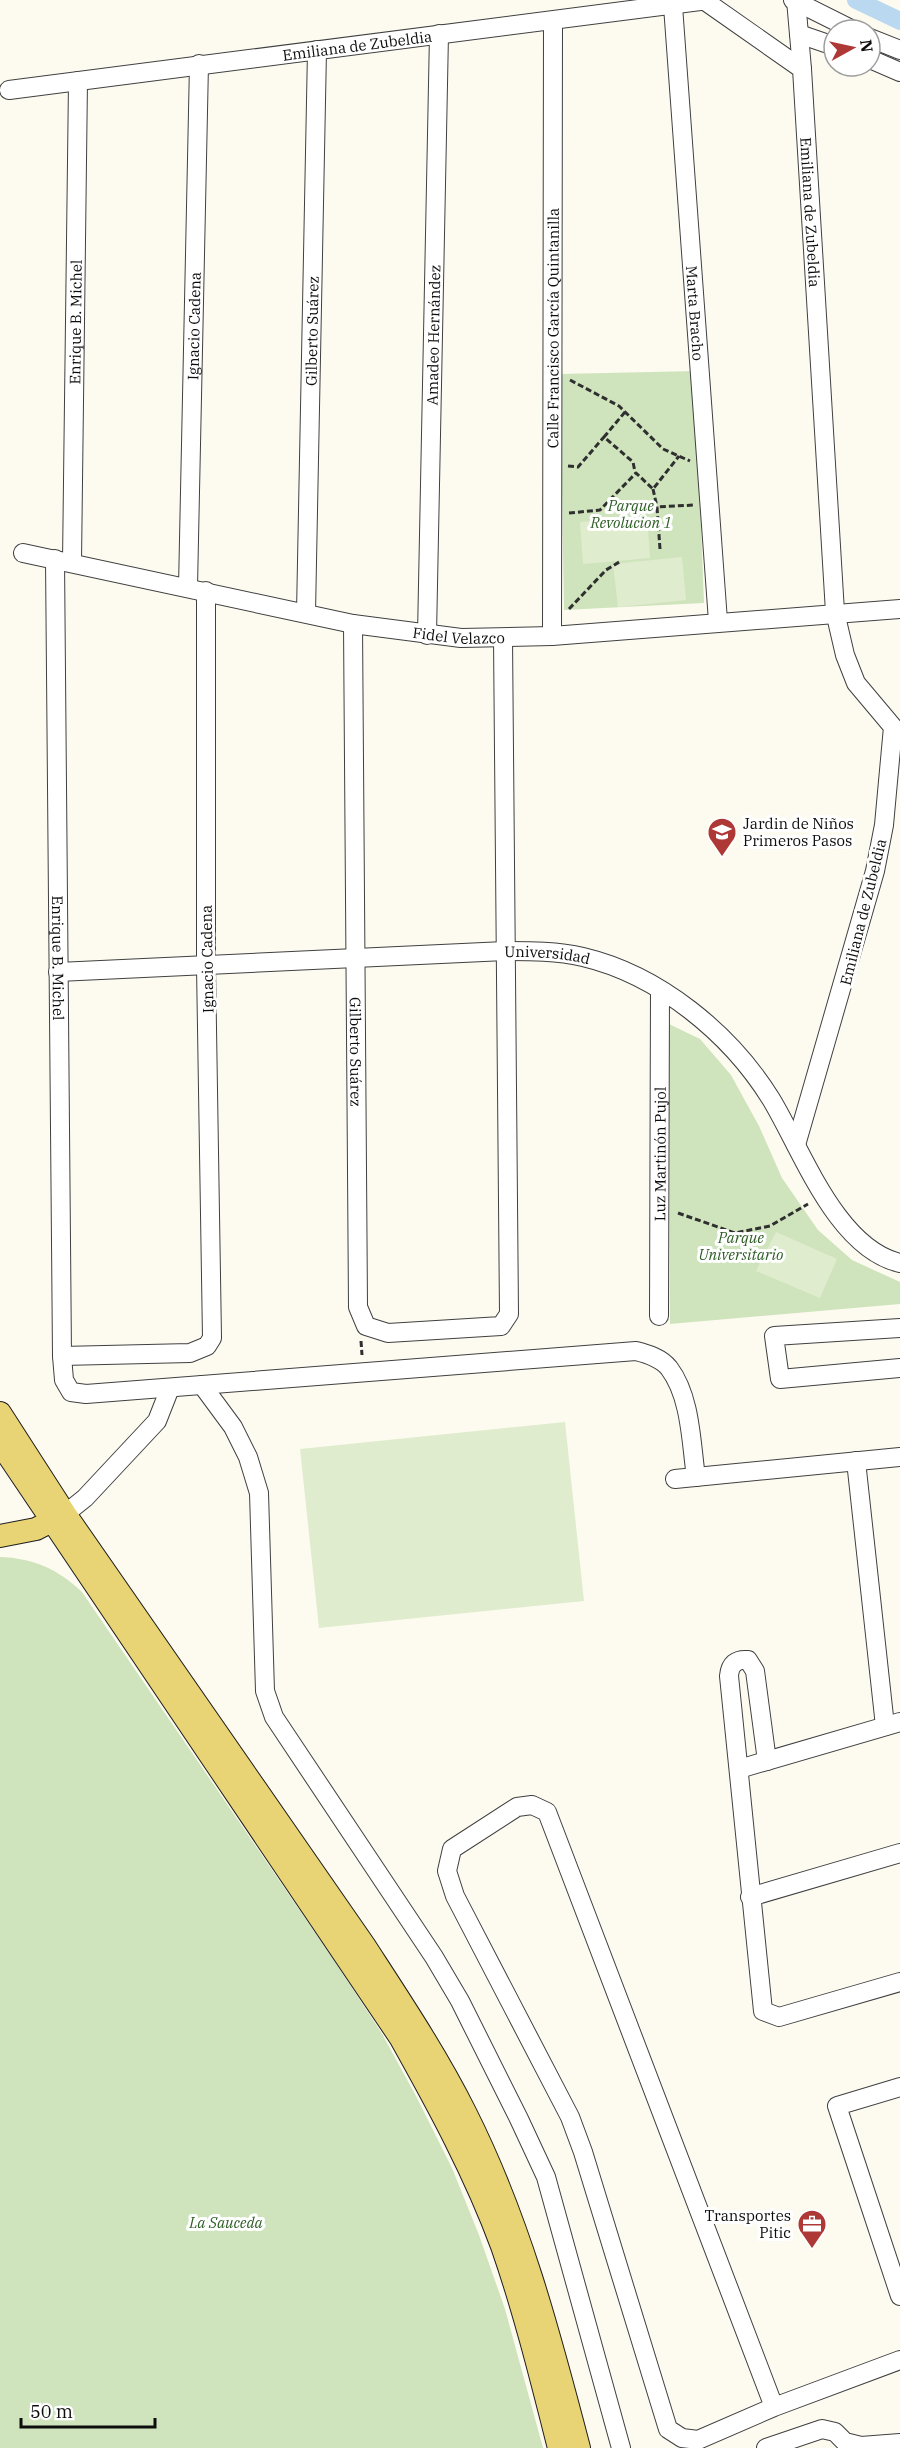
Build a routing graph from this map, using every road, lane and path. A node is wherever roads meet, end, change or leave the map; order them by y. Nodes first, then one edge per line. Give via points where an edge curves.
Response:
1 (706, 1) edge
2 (795, 1) edge
3 (673, 6) junction
4 (829, 18) edge
5 (553, 22) junction
6 (439, 34) junction
7 (799, 34) junction
8 (822, 42) edge
9 (882, 43) edge
10 (317, 50) junction
11 (900, 50) edge
12 (199, 64) junction
13 (882, 64) edge
14 (802, 69) junction
15 (900, 72) edge
16 (78, 81) junction
17 (9, 90) dead end
18 (568, 379) dead end
19 (625, 412) junction
20 (604, 437) junction
21 (680, 456) junction
22 (697, 464) dead end
23 (563, 466) dead end
24 (636, 472) junction
25 (653, 489) junction
26 (698, 504) dead end
27 (657, 507) junction
28 (564, 514) dead end
29 (660, 549) dead end
30 (23, 553) dead end
31 (64, 561) junction
32 (621, 561) dead end
33 (197, 589) junction
34 (900, 609) edge
35 (568, 610) dead end
36 (834, 612) junction
37 (306, 613) junction
38 (718, 621) junction
39 (353, 624) junction
40 (428, 635) junction
41 (552, 636) junction
42 (503, 638) junction
43 (896, 728) edge
44 (506, 951) junction
45 (355, 958) junction
46 (206, 966) junction
47 (58, 972) junction
48 (660, 990) junction
49 (796, 1145) junction
50 (822, 1192) junction
51 (659, 1206) junction
52 (900, 1263) edge
53 (659, 1317) dead end
54 (361, 1318) junction
55 (900, 1328) edge
56 (62, 1356) junction
57 (900, 1368) edge
58 (362, 1372) junction
59 (202, 1385) junction
60 (170, 1388) junction
61 (0, 1413) edge
62 (0, 1443) edge
63 (900, 1457) edge
64 (856, 1461) junction
65 (696, 1477) junction
66 (675, 1479) dead end
67 (58, 1518) junction
68 (0, 1536) edge
69 (892, 1724) edge
70 (767, 1761) junction
71 (740, 1770) junction
72 (900, 1853) edge
73 (750, 1897) junction
74 (900, 1982) edge
75 (900, 2087) edge
76 (893, 2249) edge
77 (900, 2296) edge
78 (900, 2360) edge
79 (774, 2407) junction
80 (900, 2443) edge
81 (559, 2448) edge
82 (579, 2448) edge
83 (621, 2448) edge
84 (766, 2448) edge

1 - 3 street, Emiliana de Zubeldia
1 - 14 street, Emiliana de Zubeldia
2 - 4 street
2 - 7 street
3 - 5 street, Emiliana de Zubeldia
3 - 38 street, Marta Bracho
5 - 6 street, Emiliana de Zubeldia
5 - 41 street, Calle Francisco García Quintanilla
6 - 10 street, Emiliana de Zubeldia
6 - 40 street, Amadeo Hernández
7 - 8 street
7 - 14 street
9 - 11 street
10 - 12 street, Emiliana de Zubeldia
10 - 37 street, Gilberto Suárez
12 - 16 street, Emiliana de Zubeldia
12 - 33 street, Ignacio Cadena
13 - 15 street
14 - 36 street, Emiliana de Zubeldia
16 - 17 street, Emiliana de Zubeldia
16 - 31 street, Enrique B. Michel
18 - 19 path
19 - 20 path
19 - 21 path via 663,449
20 - 23 path via 578,467
20 - 24 path via 633,462
21 - 22 path
21 - 25 path
24 - 25 path
24 - 28 path via 600,510
25 - 27 path
26 - 27 path
27 - 29 path
30 - 31 street, Fidel Velazco
31 - 33 street, Fidel Velazco
31 - 47 street, Enrique B. Michel
32 - 35 path via 598,577
33 - 37 street, Fidel Velazco
33 - 46 street, Ignacio Cadena
34 - 36 street, Fidel Velazco
36 - 38 street, Fidel Velazco
36 - 43 street, Emiliana de Zubeldia via 856,683
37 - 39 street, Fidel Velazco
38 - 41 street, Fidel Velazco
39 - 40 street, Fidel Velazco
39 - 45 street, Gilberto Suárez
40 - 42 street, Fidel Velazco
41 - 42 street, Fidel Velazco
42 - 44 street
43 - 49 street, Emiliana de Zubeldia via 875,872
44 - 45 street, Universidad
44 - 48 street, Universidad via 547,951 584,957
44 - 54 street via 509,1314 501,1326 388,1333 366,1326
45 - 46 street, Universidad
45 - 54 street, Gilberto Suárez
46 - 47 street, Universidad
46 - 56 street, Ignacio Cadena via 212,1338 207,1346 190,1353
47 - 56 street, Enrique B. Michel
48 - 49 street, Universidad via 706,1021 738,1053 770,1098
48 - 51 street, Luz Martinón Pujol
49 - 50 street, Universidad
50 - 51 path via 770,1226 735,1233
50 - 52 street, Universidad via 847,1227 871,1250
51 - 53 street, Luz Martinón Pujol
54 - 58 path
55 - 57 street via 774,1336 780,1379
56 - 60 street, Enrique B. Michel via 64,1380 71,1392
58 - 59 street
58 - 65 street via 636,1351 656,1357 669,1367 679,1387 688,1417
59 - 60 street
59 - 83 street via 233,1427 259,1493 265,1691 274,1718 434,1957 519,2119 546,2177
60 - 67 street via 157,1421 85,1498
61 - 67 main road
62 - 67 main road
63 - 64 street
64 - 65 street
64 - 69 street
65 - 66 street
67 - 68 main road via 36,1529
67 - 81 main road via 400,2037 446,2118 502,2247
67 - 82 main road via 364,1945 465,2112 518,2236 548,2327
69 - 70 street
70 - 71 street
70 - 71 street via 755,1671 748,1660 743,1660 732,1665 729,1676
71 - 73 street
72 - 73 street
73 - 74 street via 761,2005 768,2015 779,2016
75 - 76 street via 837,2106
76 - 77 street
78 - 79 street
79 - 79 street via 698,2440 682,2438 668,2429 570,2117 455,1896 447,1871 452,1849 517,1807 532,1805 547,1812
80 - 84 street via 861,2446 822,2429

